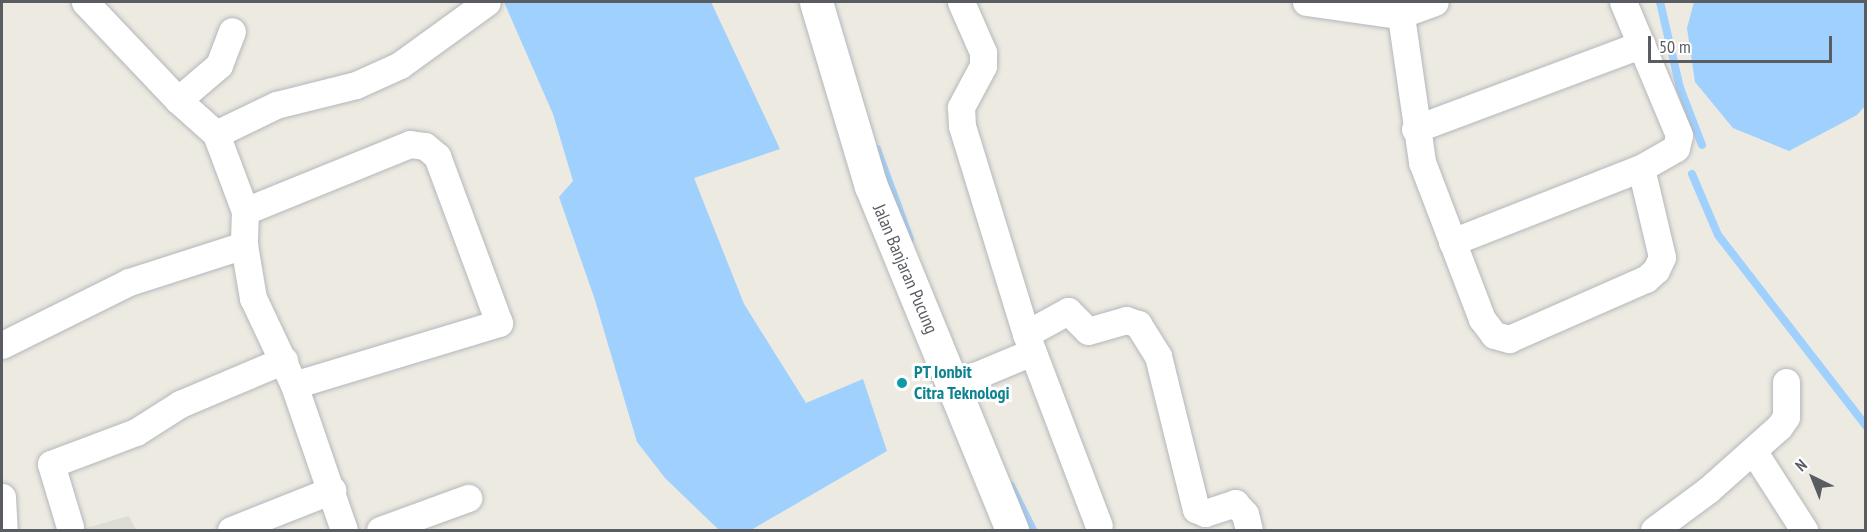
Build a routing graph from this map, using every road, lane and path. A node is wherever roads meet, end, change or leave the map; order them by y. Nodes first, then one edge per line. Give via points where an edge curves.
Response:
1 (85, 2) edge
2 (487, 2) edge
3 (816, 2) edge
4 (961, 2) edge
5 (1306, 2) edge
6 (1435, 2) edge
7 (1623, 2) edge
8 (1399, 8) edge
9 (232, 31) dead end
10 (1642, 44) junction
11 (178, 100) junction
12 (1415, 129) junction
13 (216, 134) junction
14 (1641, 168) junction
15 (245, 211) junction
16 (1452, 242) junction
17 (244, 245) junction
18 (1029, 343) junction
19 (2, 345) edge
20 (289, 373) junction
21 (962, 381) junction
22 (1786, 382) dead end
23 (1754, 453) junction
24 (332, 490) junction
25 (2, 497) edge
26 (468, 498) dead end
27 (1099, 526) dead end
28 (68, 529) edge
29 (4, 531) edge
30 (231, 531) edge
31 (344, 531) edge
32 (380, 531) edge
33 (1012, 531) edge
34 (1249, 531) edge
35 (1654, 531) edge
36 (1804, 531) edge

1 - 11 street
2 - 13 street via 400,65 356,85 310,93 276,105
3 - 21 street, Jalan Banjaran Pucung via 854,141
4 - 18 street via 983,52 983,66 961,107 962,126
5 - 8 street
6 - 8 street
7 - 10 street
8 - 12 street
9 - 11 street via 219,64
10 - 12 street
10 - 14 street via 1679,135 1676,148 1668,156
11 - 13 street
12 - 16 street via 1422,162
13 - 15 street
14 - 16 street
14 - 16 street via 1662,257 1656,270 1646,279 1509,339 1494,335 1482,319
15 - 17 street
15 - 20 street via 410,144 426,146 437,156 499,323
17 - 19 street via 129,282
17 - 20 street via 253,298
18 - 21 street
18 - 27 street
18 - 34 street via 1068,311 1088,331 1126,320 1138,324 1158,356 1196,509 1205,513 1235,503 1245,514
20 - 24 street
20 - 28 street via 180,404 136,432 51,464
21 - 33 street, Jalan Banjaran Pucung
22 - 23 street via 1786,417
23 - 35 street
23 - 36 street
24 - 30 street
24 - 31 street
25 - 29 street
26 - 32 street

